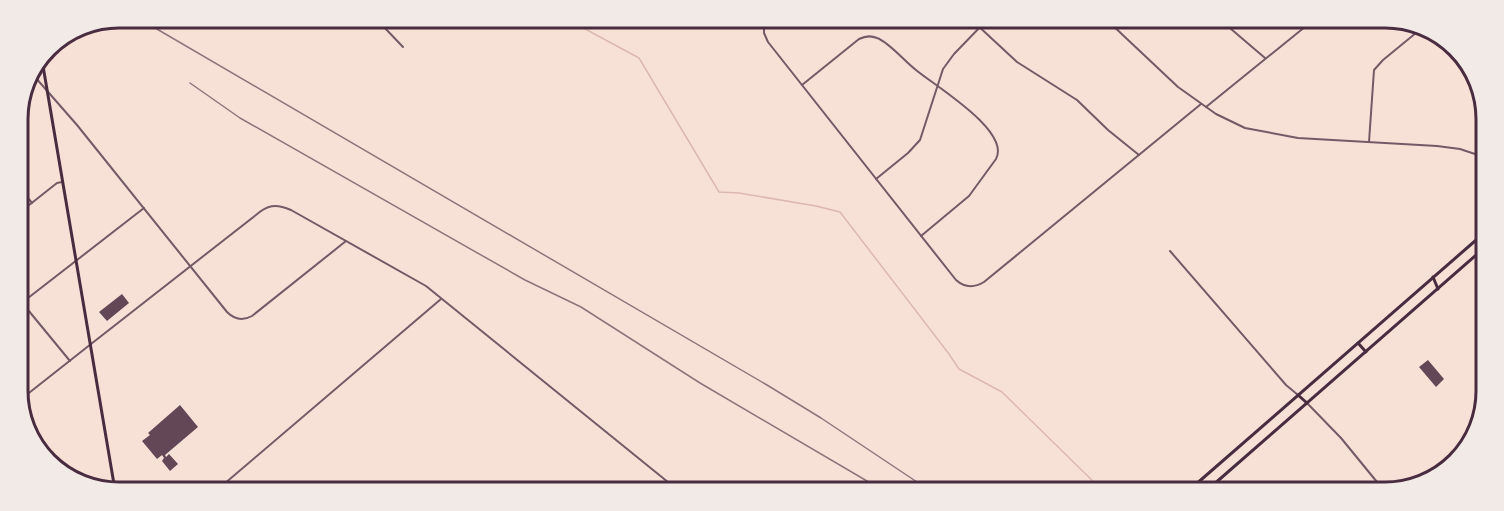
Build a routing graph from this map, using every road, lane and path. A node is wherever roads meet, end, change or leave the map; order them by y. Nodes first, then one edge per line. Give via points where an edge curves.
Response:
1 (385, 28) edge
2 (764, 28) edge
3 (979, 28) edge
4 (981, 28) edge
5 (1115, 28) edge
6 (1230, 28) edge
7 (1303, 28) edge
8 (1415, 34) edge
9 (403, 47) dead end
10 (1265, 58) junction
11 (44, 69) edge
12 (37, 81) edge
13 (802, 85) junction
14 (938, 87) junction
15 (48, 93) junction
16 (1201, 104) junction
17 (1205, 107) junction
18 (1370, 142) junction
19 (1139, 155) junction
20 (1476, 155) edge
21 (876, 179) junction
22 (63, 182) junction
23 (29, 199) edge
24 (32, 203) junction
25 (29, 206) edge
26 (144, 208) junction
27 (921, 236) junction
28 (1476, 240) edge
29 (346, 241) junction
30 (1170, 251) dead end
31 (1476, 255) edge
32 (76, 261) junction
33 (191, 268) junction
34 (1433, 277) junction
35 (1438, 289) junction
36 (28, 298) edge
37 (442, 298) junction
38 (28, 312) edge
39 (1358, 343) junction
40 (91, 344) junction
41 (1366, 352) junction
42 (70, 361) junction
43 (28, 391) edge
44 (1298, 395) junction
45 (1307, 403) junction
46 (115, 482) edge
47 (226, 482) edge
48 (668, 482) edge
49 (1198, 482) edge
50 (1216, 482) edge
51 (1377, 482) edge

1 - 9 street
2 - 13 street via 766,40
3 - 14 street via 948,62
4 - 19 street via 1025,68 1077,100
5 - 16 street
6 - 10 street
7 - 10 street
8 - 18 street via 1374,70
10 - 17 street
11 - 15 main road
12 - 15 street
13 - 14 street via 868,36 882,40
13 - 21 street
14 - 21 street via 920,140
14 - 27 street via 986,127 996,141 999,155 969,196
15 - 22 main road
15 - 26 street
16 - 17 street
16 - 19 street
17 - 18 street via 1234,124 1264,133
18 - 20 street via 1447,147
19 - 27 street via 979,285 958,282
21 - 27 street
22 - 24 street
22 - 32 main road
23 - 24 street
24 - 25 street
26 - 32 street
26 - 33 street
28 - 34 main road
29 - 33 street via 291,210 274,206
29 - 33 street via 252,316 243,319 229,314
29 - 37 street
30 - 44 street
31 - 35 main road
32 - 36 street
32 - 40 main road
33 - 40 street
34 - 35 main road
34 - 39 main road
35 - 41 main road
37 - 47 street
37 - 48 street
38 - 42 street
39 - 41 main road
39 - 44 main road
40 - 42 street
40 - 46 main road
41 - 45 main road
42 - 43 street
44 - 45 main road
44 - 49 main road
45 - 50 main road
45 - 51 street

